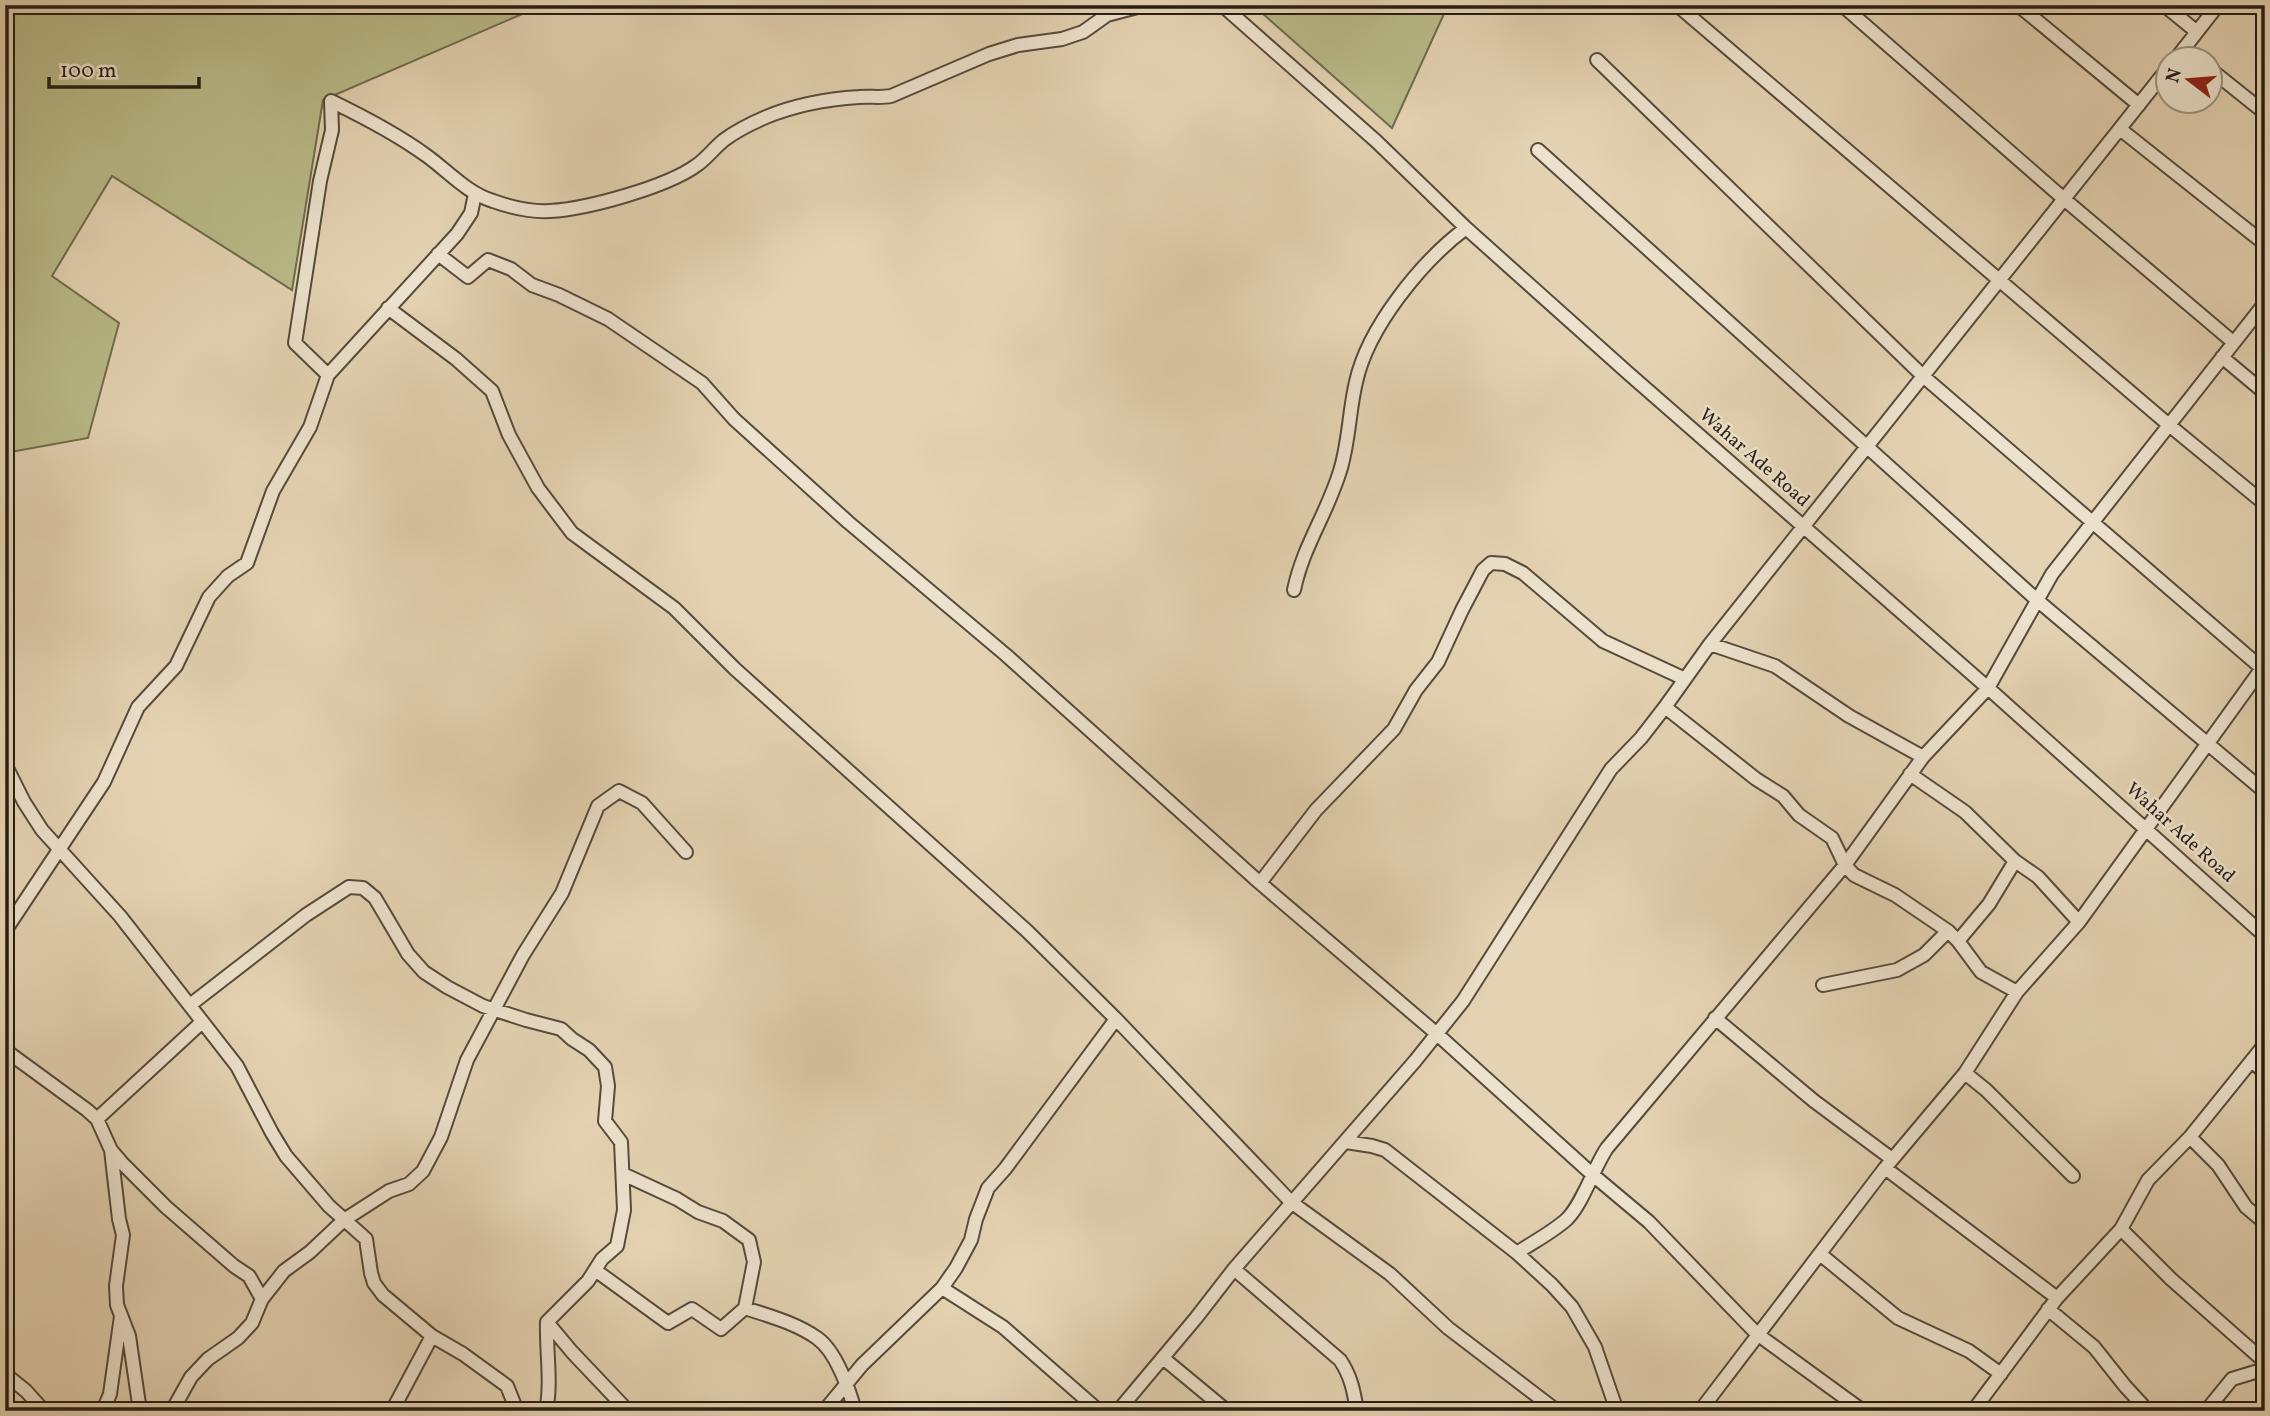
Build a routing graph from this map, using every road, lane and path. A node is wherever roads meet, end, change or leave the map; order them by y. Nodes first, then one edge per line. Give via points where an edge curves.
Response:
1 (1145, 5) edge
2 (1222, 5) edge
3 (1677, 5) edge
4 (1842, 5) edge
5 (2018, 5) edge
6 (2164, 5) edge
7 (2218, 5) edge
8 (2197, 33) junction
9 (2187, 46) edge
10 (1597, 60) dead end
11 (2224, 80) edge
12 (2154, 86) edge
13 (2139, 105) junction
14 (2265, 113) edge
15 (2119, 129) junction
16 (1538, 150) dead end
17 (475, 194) junction
18 (2064, 199) junction
19 (1466, 228) junction
20 (2265, 244) edge
21 (438, 254) junction
22 (1999, 280) junction
23 (2265, 303) edge
24 (388, 308) junction
25 (2234, 342) junction
26 (2222, 357) junction
27 (328, 375) junction
28 (1923, 376) junction
29 (2265, 393) edge
30 (2169, 425) junction
31 (1867, 447) junction
32 (2265, 504) edge
33 (2091, 523) junction
34 (1803, 526) junction
35 (1294, 590) dead end
36 (2037, 600) junction
37 (1710, 644) junction
38 (2264, 668) edge
39 (1685, 679) junction
40 (1987, 688) junction
41 (1665, 707) junction
42 (2208, 744) junction
43 (1923, 757) junction
44 (5, 764) edge
45 (1910, 774) junction
46 (2265, 792) edge
47 (2146, 828) junction
48 (60, 849) junction
49 (686, 852) dead end
50 (2015, 861) junction
51 (1844, 865) junction
52 (1260, 884) junction
53 (2079, 922) junction
54 (5, 931) edge
55 (1948, 931) junction
56 (2265, 936) edge
57 (1958, 941) junction
58 (1823, 985) dead end
59 (2017, 992) junction
60 (190, 1005) junction
61 (493, 1009) junction
62 (1715, 1018) junction
63 (1116, 1020) junction
64 (202, 1022) junction
65 (1437, 1034) junction
66 (2265, 1045) edge
67 (5, 1050) edge
68 (2252, 1060) junction
69 (1965, 1073) junction
70 (2265, 1074) edge
71 (97, 1119) junction
72 (2190, 1137) junction
73 (1346, 1142) junction
74 (111, 1150) junction
75 (1889, 1164) junction
76 (623, 1174) junction
77 (1593, 1175) junction
78 (2073, 1176) dead end
79 (1291, 1202) junction
80 (344, 1220) junction
81 (2265, 1223) edge
82 (2121, 1229) junction
83 (1517, 1253) junction
84 (1820, 1254) junction
85 (1234, 1269) junction
86 (595, 1270) junction
87 (942, 1288) junction
88 (2057, 1298) junction
89 (262, 1299) junction
90 (745, 1308) junction
91 (2048, 1309) junction
92 (121, 1316) junction
93 (547, 1322) junction
94 (1757, 1334) junction
95 (432, 1336) junction
96 (1163, 1358) junction
97 (2265, 1362) edge
98 (2265, 1368) edge
99 (5, 1374) edge
100 (2001, 1374) junction
101 (847, 1383) junction
102 (44, 1411) edge
103 (103, 1411) edge
104 (141, 1411) edge
105 (172, 1411) edge
106 (391, 1411) edge
107 (517, 1411) edge
108 (546, 1411) edge
109 (628, 1411) edge
110 (824, 1411) edge
111 (855, 1411) edge
112 (1100, 1411) edge
113 (1118, 1411) edge
114 (1227, 1411) edge
115 (1357, 1411) edge
116 (1557, 1411) edge
117 (1617, 1411) edge
118 (1700, 1411) edge
119 (1863, 1411) edge
120 (1973, 1411) edge
121 (2148, 1411) edge
122 (2206, 1411) edge

1 - 17 street via 1107,15 1083,32 1062,39 989,54 891,96 792,107 725,139 697,165 674,178 587,206 521,209
2 - 19 street, Wahar Ade Road via 1376,141
3 - 22 street
4 - 18 street
5 - 13 street
6 - 8 street
7 - 8 street
8 - 9 street
10 - 28 street
11 - 14 street
12 - 13 street
13 - 15 street
15 - 18 street
15 - 20 street
16 - 31 street
17 - 21 street via 471,213
17 - 27 street via 402,139 331,101 332,130 295,343
18 - 22 street
18 - 25 street
19 - 34 street, Wahar Ade Road
19 - 35 street via 1413,279 1376,332 1356,381 1341,468 1304,551
21 - 24 street
21 - 52 street via 468,277 488,260 511,269 532,285 608,319 702,383 734,419 848,523 1006,655
22 - 28 street
22 - 30 street
23 - 25 street
24 - 27 street
24 - 63 street via 492,391 538,488 572,533 674,608 735,669 1027,931
25 - 26 street
26 - 29 street
26 - 30 street
27 - 48 street via 310,427 273,491 247,563 209,597 176,667 138,707 104,782
28 - 31 street
28 - 33 street
30 - 32 street
30 - 33 street
31 - 34 street
31 - 36 street
33 - 36 street
33 - 38 street
34 - 37 street
34 - 40 street, Wahar Ade Road
36 - 40 street
36 - 42 street
37 - 39 street
37 - 43 street via 1775,666 1849,716
38 - 42 street
39 - 41 street
39 - 52 street via 1603,641 1523,573 1491,563 1483,570 1438,662 1394,729 1316,810
40 - 43 street
40 - 47 street, Wahar Ade Road
41 - 51 street via 1832,838
41 - 65 street via 1611,769 1463,1001
42 - 46 street
42 - 47 street
43 - 45 street
44 - 48 street via 36,821
45 - 50 street via 1965,812
45 - 51 street
47 - 53 street
47 - 56 street, Wahar Ade Road
48 - 54 street
48 - 60 street
49 - 61 street via 642,803 619,790 598,806 562,893
50 - 53 street via 2038,877
50 - 57 street via 1989,904
51 - 55 street
51 - 62 street
52 - 65 street
53 - 59 street
55 - 57 street
55 - 58 street via 1924,955 1897,970
57 - 59 street via 1981,972
59 - 69 street
60 - 61 street via 349,887 363,888 375,898 424,972
60 - 64 street
61 - 76 street via 561,1028 605,1067 605,1121 621,1142
61 - 80 street via 467,1060 441,1137 423,1171 410,1184 389,1191
62 - 75 street
62 - 77 street via 1607,1148
63 - 79 street
63 - 87 street via 988,1188 971,1240
64 - 71 street
64 - 80 street via 237,1066 286,1156
65 - 73 street
65 - 77 street
66 - 68 street
67 - 71 street
68 - 70 street
68 - 72 street
69 - 75 street
69 - 78 street
71 - 74 street
72 - 81 street via 2218,1165 2246,1207
72 - 82 street via 2148,1180
73 - 79 street
73 - 83 street via 1385,1150
74 - 89 street via 166,1206 249,1276
74 - 92 street via 123,1235 116,1286
75 - 84 street
75 - 88 street
76 - 86 street via 624,1210 617,1246
76 - 90 street via 723,1221 749,1240 754,1262
77 - 83 street via 1568,1218
77 - 94 street via 1649,1222
79 - 85 street
79 - 116 street via 1390,1274 1448,1328
80 - 89 street via 284,1271
80 - 95 street via 366,1239 374,1283 383,1295
82 - 88 street
82 - 97 street
83 - 117 street via 1572,1307 1595,1347
84 - 94 street
84 - 100 street via 1898,1318 1969,1351
85 - 96 street
85 - 115 street via 1340,1360 1353,1387
86 - 90 street via 668,1323 692,1309 721,1329
86 - 93 street
87 - 101 street
87 - 112 street via 1003,1327
88 - 91 street
89 - 105 street via 252,1323 191,1377
90 - 101 street via 820,1339
91 - 100 street
91 - 121 street via 2094,1347
92 - 103 street via 110,1394
92 - 104 street via 129,1336
93 - 108 street via 550,1393
93 - 109 street
94 - 118 street
94 - 119 street
95 - 106 street
95 - 107 street via 507,1386
96 - 113 street
96 - 114 street
98 - 122 street via 2232,1379
99 - 102 street
100 - 120 street
101 - 110 street
101 - 111 street

